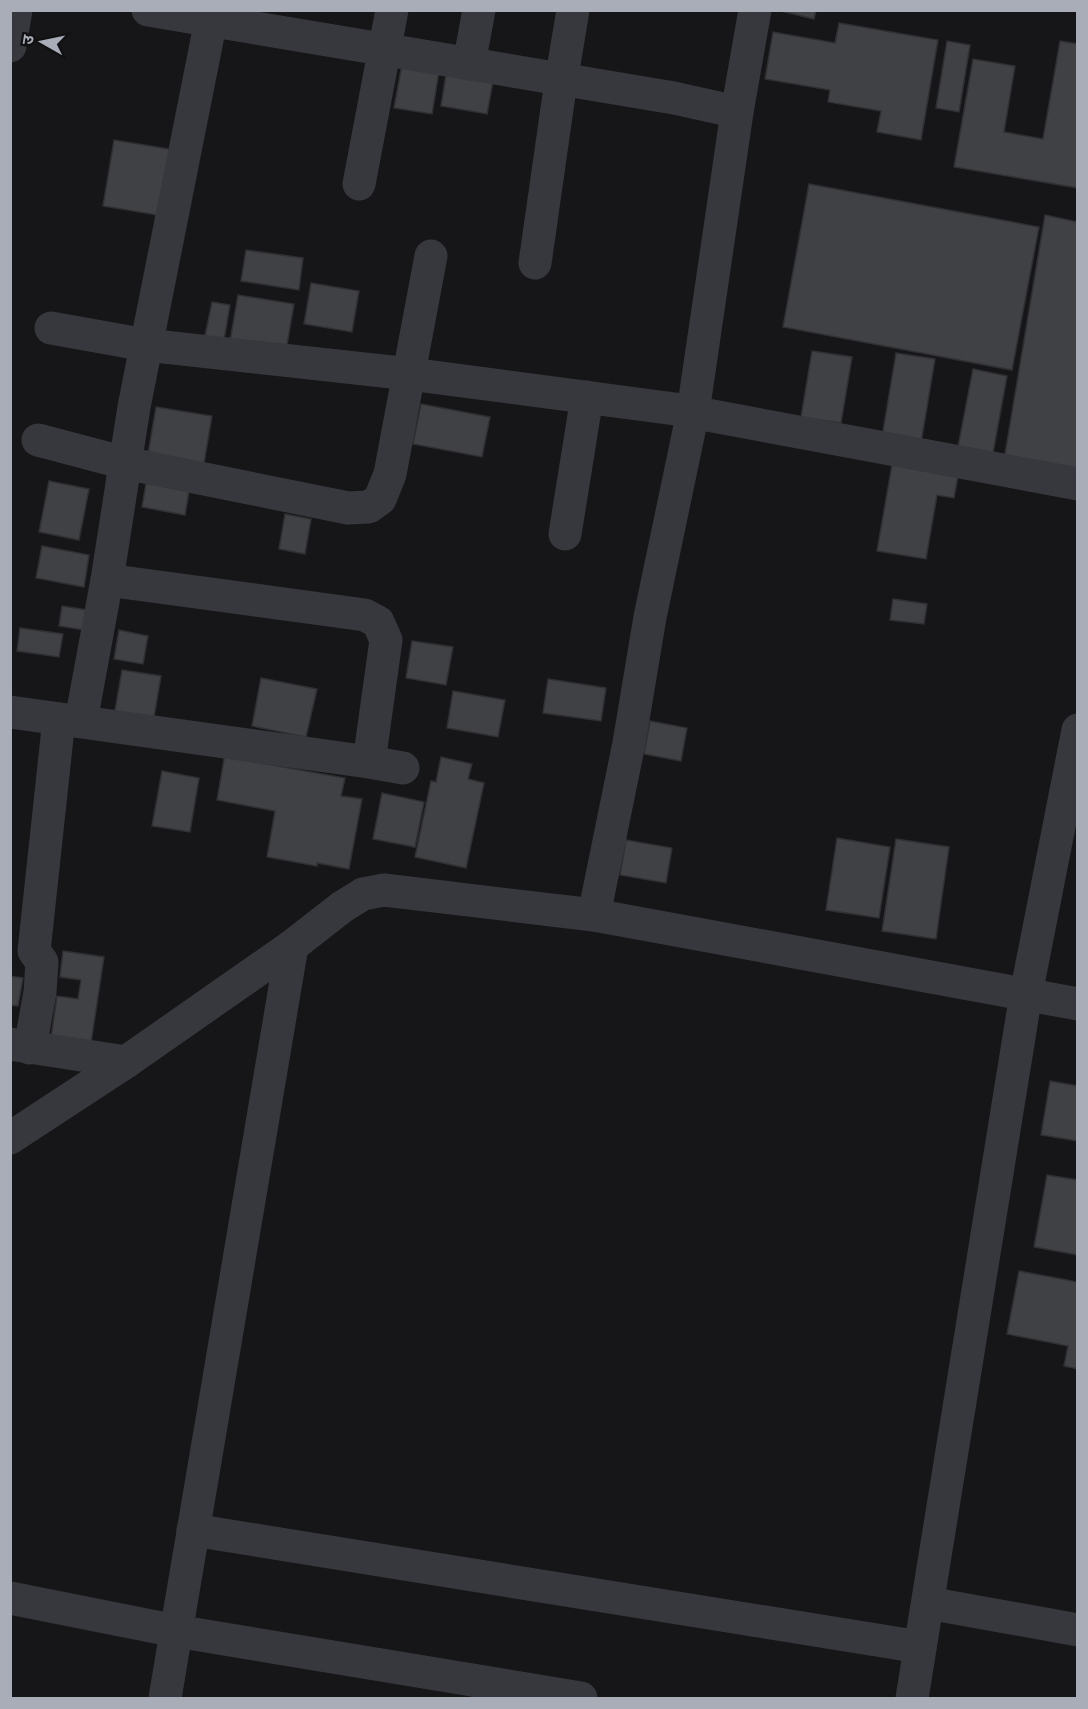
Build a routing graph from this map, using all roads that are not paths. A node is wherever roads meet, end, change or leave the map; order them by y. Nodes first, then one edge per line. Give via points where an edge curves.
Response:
1 (16, 10) edge
2 (148, 10) edge
3 (392, 10) edge
4 (479, 10) edge
5 (573, 10) edge
6 (755, 10) edge
7 (212, 16) edge
8 (10, 46) edge
9 (384, 50) junction
10 (469, 64) junction
11 (561, 80) junction
12 (736, 112) junction
13 (359, 184) dead end
14 (431, 256) dead end
15 (535, 263) dead end
16 (51, 328) dead end
17 (147, 345) junction
18 (410, 374) junction
19 (587, 397) junction
20 (693, 412) junction
21 (38, 441) dead end
22 (125, 463) junction
23 (1077, 483) edge
24 (565, 534) dead end
25 (107, 580) junction
26 (10, 712) edge
27 (70, 720) junction
28 (1077, 730) edge
29 (369, 762) junction
30 (403, 768) dead end
31 (1068, 826) edge
32 (594, 915) junction
33 (292, 946) junction
34 (1026, 994) junction
35 (1077, 1004) edge
36 (20, 1046) edge
37 (126, 1062) junction
38 (10, 1138) edge
39 (193, 1530) junction
40 (10, 1598) edge
41 (928, 1603) junction
42 (1077, 1629) edge
43 (176, 1631) junction
44 (920, 1647) junction
45 (165, 1698) edge
46 (582, 1698) edge
47 (912, 1698) edge

1 - 8 street
2 - 7 street
3 - 9 street
4 - 10 street
5 - 11 street
6 - 12 street
7 - 9 street
7 - 17 street
9 - 10 street
9 - 13 street
10 - 11 street
11 - 12 street
11 - 15 street
12 - 20 street
14 - 18 street
16 - 17 street
17 - 18 street
17 - 22 street
18 - 19 street
18 - 22 street via 390,474 380,499 369,507 348,508
19 - 20 street
19 - 24 street
20 - 23 street
20 - 32 street
21 - 22 street
22 - 25 street
25 - 27 street
25 - 29 street via 365,615 378,622 386,640
26 - 27 street
27 - 29 street
27 - 36 street via 34,951 42,962 40,992
28 - 31 street
29 - 30 street
31 - 34 street
32 - 33 street via 384,890 363,894
32 - 34 street
33 - 37 street
33 - 39 street
34 - 35 street
34 - 41 street
36 - 37 street
37 - 38 street
39 - 43 street
39 - 44 street
40 - 43 street
41 - 42 street
41 - 44 street
43 - 45 street
43 - 46 street
44 - 47 street

